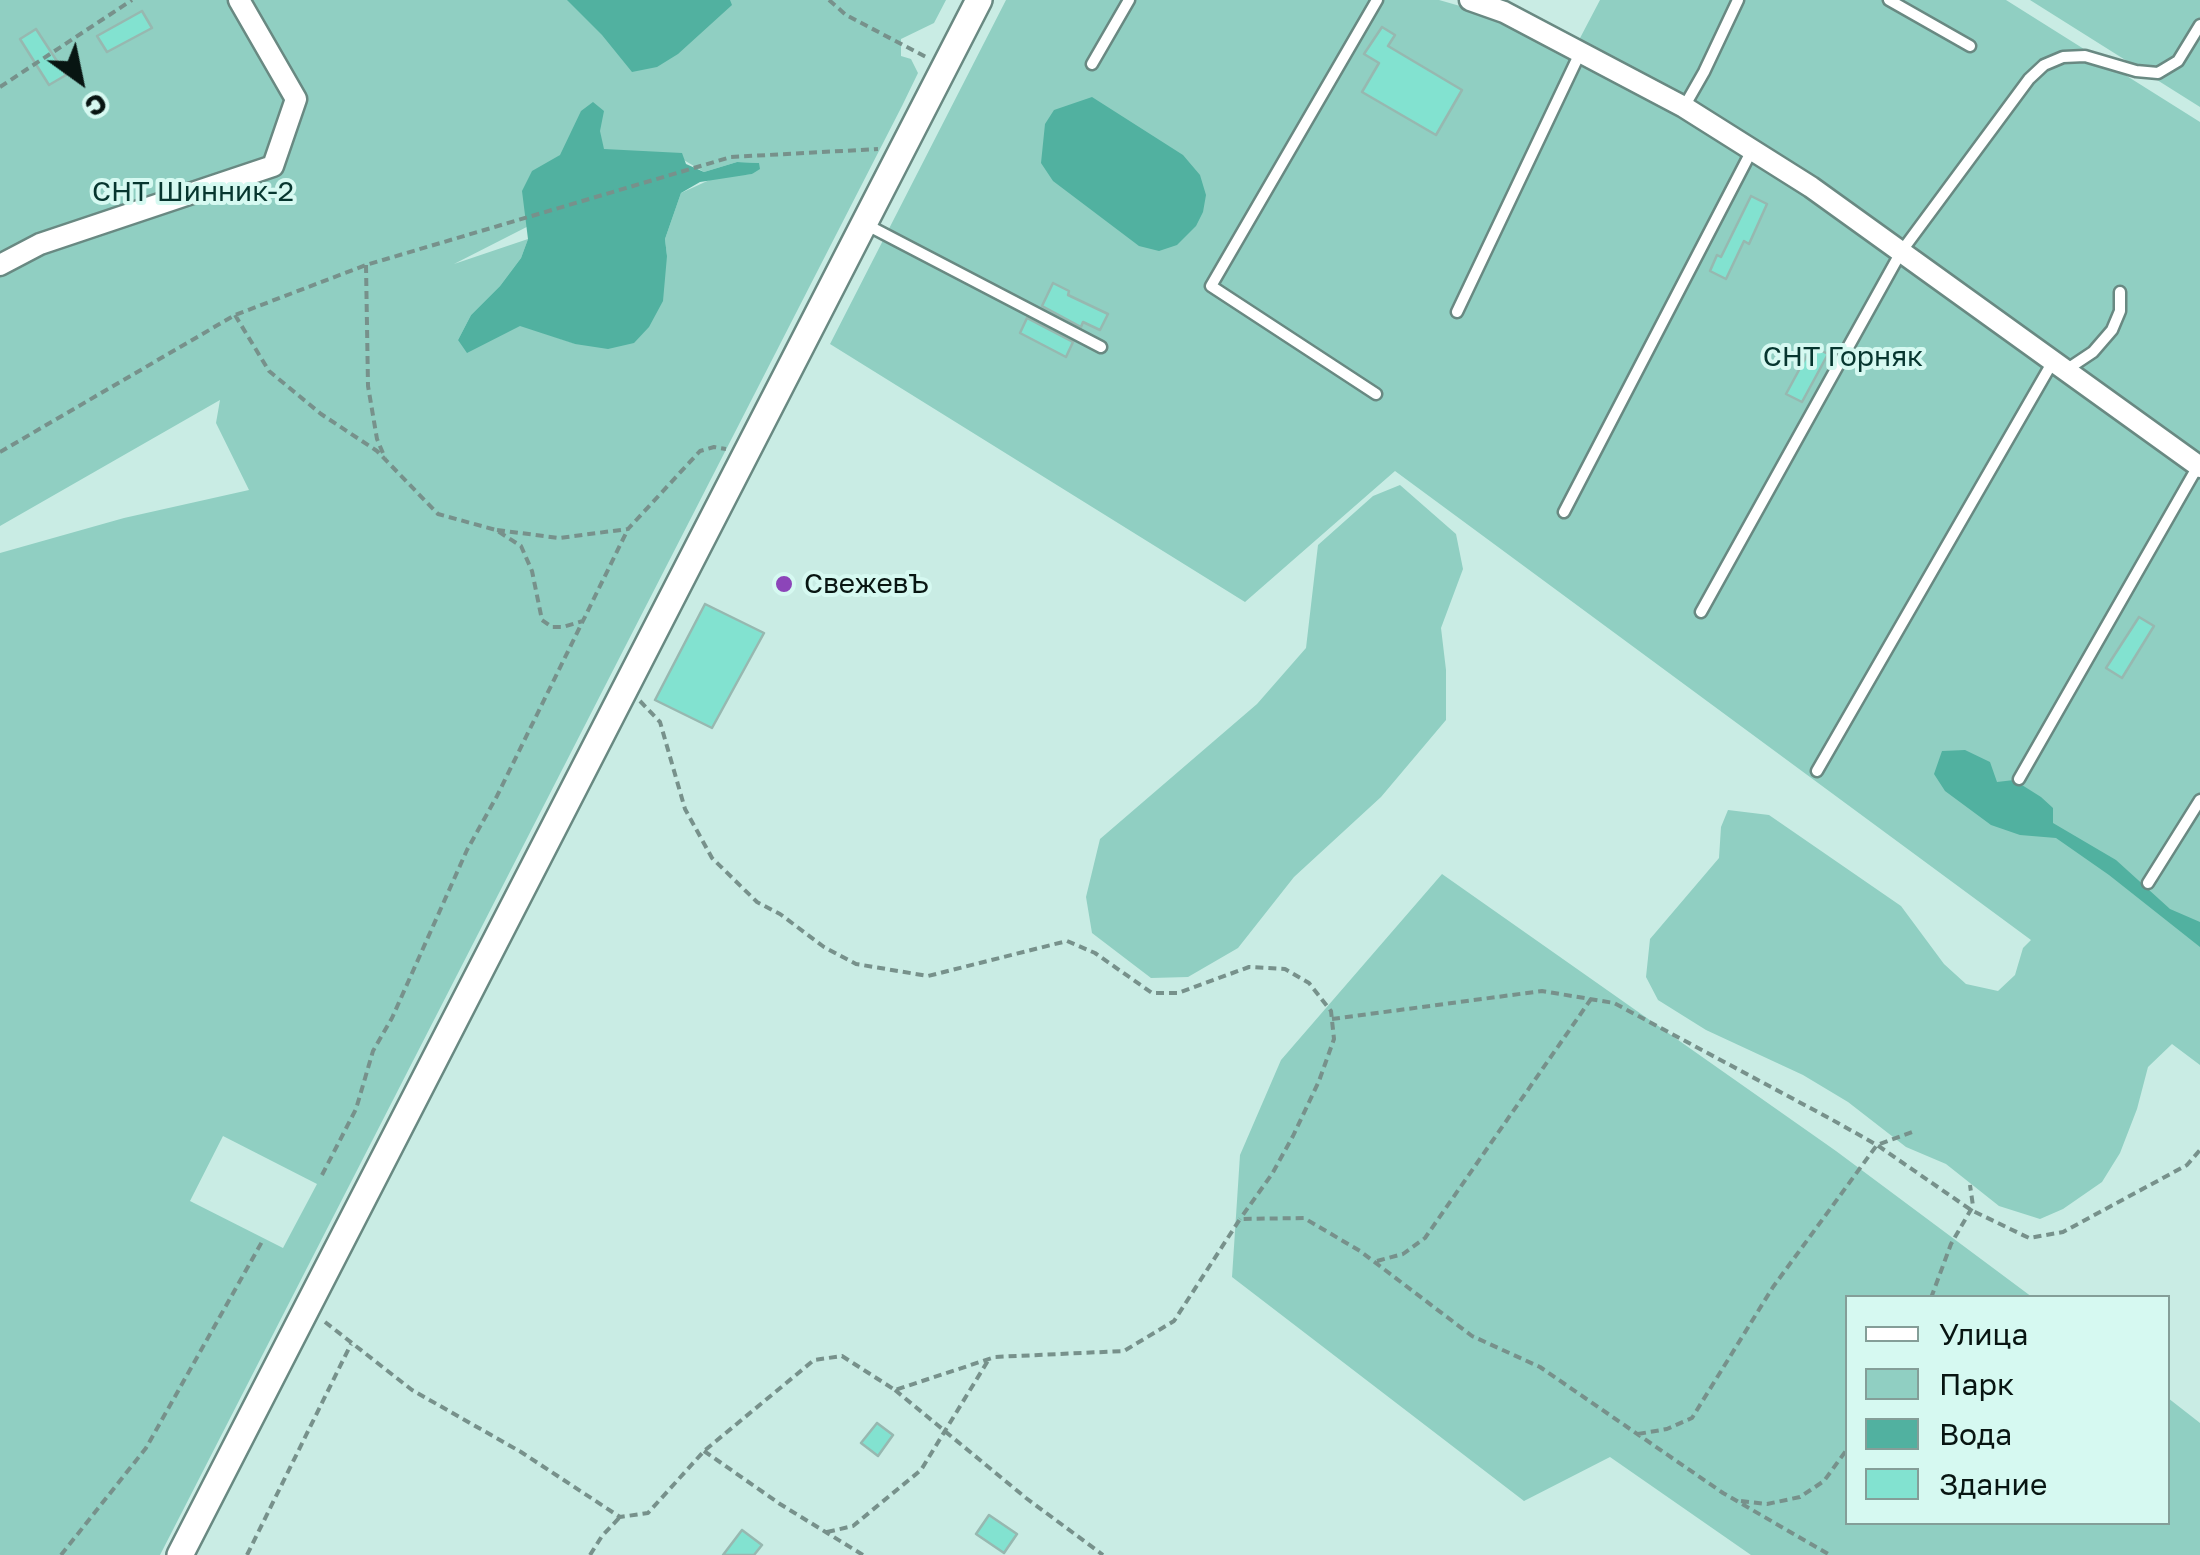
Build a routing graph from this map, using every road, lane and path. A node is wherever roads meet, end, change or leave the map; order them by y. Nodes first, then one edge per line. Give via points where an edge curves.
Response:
1 (132, 0) edge
2 (240, 0) edge
3 (829, 0) edge
4 (978, 0) edge
5 (1129, 0) edge
6 (1376, 0) edge
7 (1470, 0) edge
8 (1738, 0) edge
9 (1891, 0) edge
10 (2200, 25) edge
11 (1970, 46) dead end
12 (1580, 52) junction
13 (1092, 64) dead end
14 (945, 65) junction
15 (0, 87) edge
16 (1684, 106) junction
17 (903, 148) junction
18 (1752, 150) junction
19 (864, 224) junction
20 (1901, 252) junction
21 (0, 265) edge
22 (366, 265) junction
23 (2120, 292) dead end
24 (1458, 312) dead end
25 (235, 316) junction
26 (1101, 347) dead end
27 (2059, 366) junction
28 (1376, 394) dead end
29 (0, 452) edge
30 (745, 455) junction
31 (386, 462) junction
32 (2199, 467) edge
33 (1564, 512) dead end
34 (628, 529) junction
35 (496, 530) junction
36 (1701, 612) dead end
37 (583, 621) junction
38 (624, 691) junction
39 (1817, 771) dead end
40 (2019, 779) dead end
41 (2200, 800) edge
42 (2148, 884) dead end
43 (1590, 999) junction
44 (1332, 1019) junction
45 (1915, 1131) dead end
46 (1877, 1145) junction
47 (2200, 1150) edge
48 (322, 1175) dead end
49 (1970, 1185) dead end
50 (1970, 1210) junction
51 (1240, 1219) junction
52 (262, 1240) dead end
53 (1374, 1262) junction
54 (1933, 1295) edge
55 (306, 1308) junction
56 (352, 1343) junction
57 (989, 1359) junction
58 (896, 1390) junction
59 (944, 1434) junction
60 (1638, 1434) junction
61 (704, 1451) junction
62 (1845, 1452) edge
63 (1737, 1501) junction
64 (620, 1517) junction
65 (827, 1532) junction
66 (594, 1554) edge
67 (62, 1555) edge
68 (180, 1555) edge
69 (247, 1555) edge
70 (864, 1555) edge
71 (1104, 1555) edge
72 (1830, 1555) edge

1 - 15 path
2 - 21 street via 296,99 273,166 40,244
3 - 14 path
4 - 14 street
5 - 13 lane
6 - 28 lane via 1210,286
7 - 12 street
8 - 16 lane
9 - 11 lane
10 - 20 lane via 2178,61 2158,73 2085,56 2044,65
12 - 16 street
12 - 24 lane
14 - 17 street
16 - 18 street
17 - 19 street
17 - 22 path via 732,157
18 - 20 street
18 - 33 lane
19 - 26 lane
19 - 30 street
20 - 27 street
20 - 36 lane
22 - 25 path
22 - 31 path via 368,386
23 - 27 lane via 2112,330 2093,352
25 - 29 path
25 - 31 path via 269,371
27 - 32 street
27 - 39 lane
30 - 34 path via 714,447 700,452
30 - 38 street
31 - 35 path via 438,514
32 - 40 lane
34 - 35 path via 558,538
34 - 37 path
35 - 37 path via 528,558 542,620 552,627
37 - 48 path via 372,1051 356,1109
38 - 44 path via 660,722 686,809 712,858 757,902 856,964 928,976 1067,941 1152,993 1178,993 1249,967 1285,969 1310,984
38 - 55 street
41 - 42 lane
43 - 44 path via 1542,991
43 - 46 path via 1614,1003
43 - 53 path via 1426,1238 1404,1254
44 - 51 path via 1334,1039 1319,1081 1272,1174
45 - 46 path
46 - 50 path
46 - 60 path via 1774,1287 1692,1418
47 - 50 path via 2187,1165 2062,1232 2029,1238
49 - 50 path
50 - 54 path
51 - 53 path via 1304,1218
51 - 57 path via 1174,1322 1124,1351
52 - 67 path via 146,1448
53 - 60 path via 1472,1336 1540,1367
55 - 56 path
55 - 68 street
56 - 64 path via 412,1390
56 - 69 path
57 - 58 path
57 - 59 path
58 - 59 path
58 - 61 path via 842,1356 814,1360
59 - 65 path via 921,1470 853,1526
59 - 71 path
60 - 63 path
61 - 64 path via 648,1513
61 - 65 path
62 - 63 path via 1824,1481 1800,1496 1767,1504
63 - 72 path
64 - 66 path
65 - 70 path

